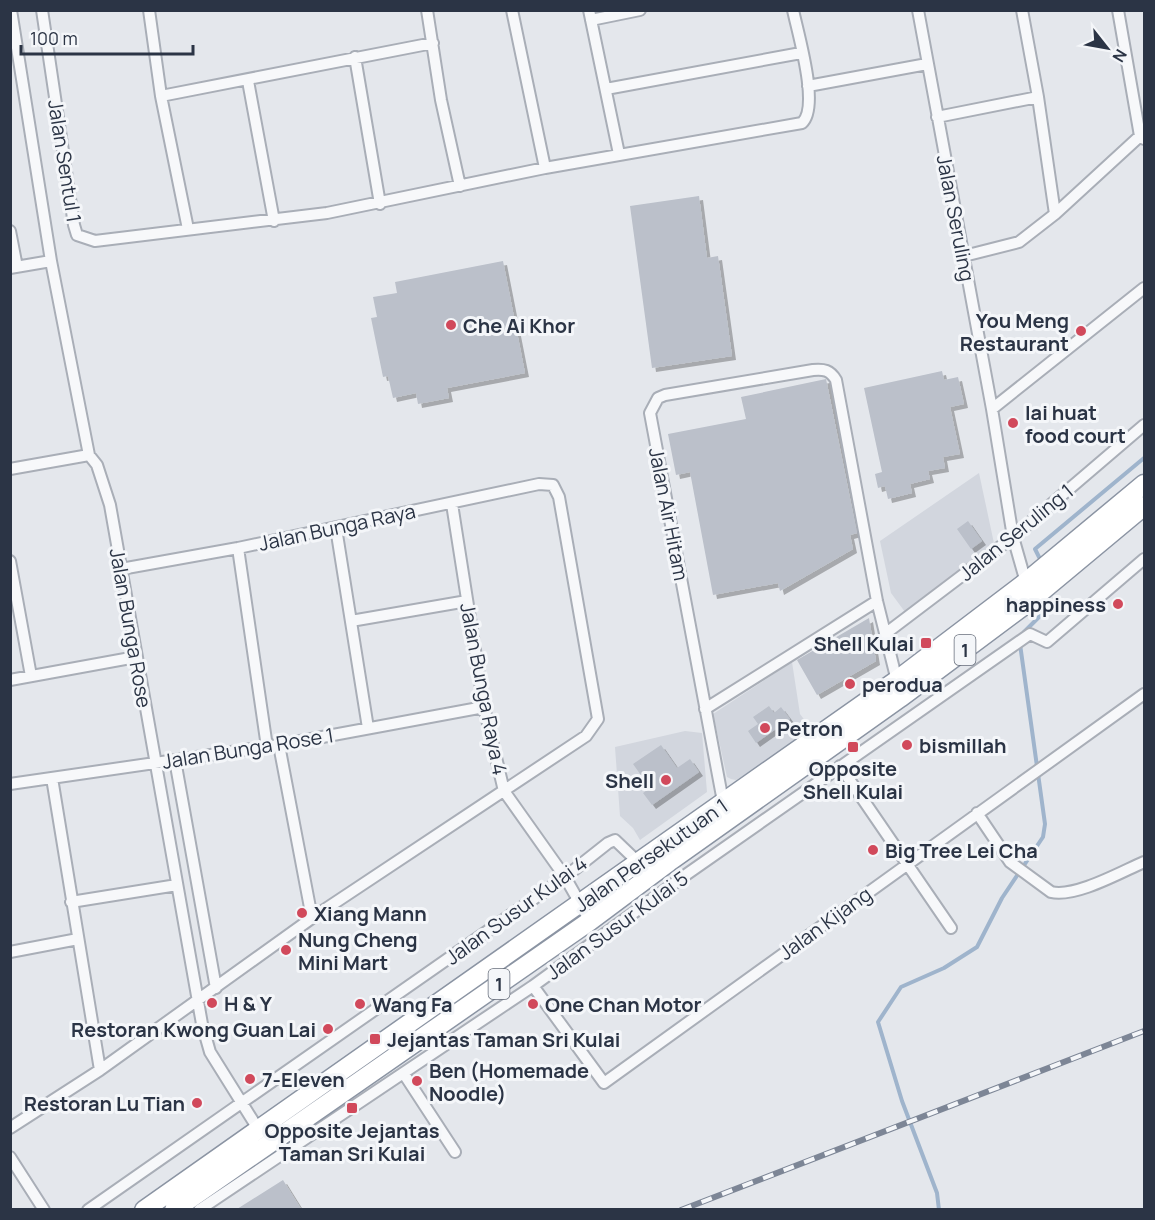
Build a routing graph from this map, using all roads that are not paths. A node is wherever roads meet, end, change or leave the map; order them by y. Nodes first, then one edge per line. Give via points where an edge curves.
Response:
1 (11, 10) edge
2 (42, 10) edge
3 (149, 10) edge
4 (427, 10) edge
5 (512, 10) edge
6 (640, 10) edge
7 (793, 10) edge
8 (918, 10) edge
9 (1022, 10) edge
10 (1118, 10) edge
11 (590, 15) edge
12 (433, 43) junction
13 (801, 54) junction
14 (355, 57) junction
15 (927, 64) junction
16 (248, 81) junction
17 (808, 86) junction
18 (606, 89) junction
19 (161, 96) junction
20 (1038, 97) junction
21 (937, 117) junction
22 (1142, 138) edge
23 (619, 154) junction
24 (544, 168) junction
25 (460, 186) junction
26 (380, 204) junction
27 (1055, 214) junction
28 (274, 221) junction
29 (189, 230) junction
30 (10, 231) edge
31 (964, 256) junction
32 (51, 261) junction
33 (14, 267) edge
34 (1144, 288) edge
35 (992, 409) junction
36 (1144, 425) edge
37 (89, 454) junction
38 (10, 469) edge
39 (1144, 484) edge
40 (452, 504) junction
41 (1144, 506) edge
42 (336, 528) junction
43 (1013, 537) junction
44 (238, 548) junction
45 (1144, 559) edge
46 (10, 561) edge
47 (121, 569) junction
48 (12, 577) edge
49 (1026, 582) junction
50 (466, 601) junction
51 (877, 601) junction
52 (1030, 601) junction
53 (351, 621) junction
54 (885, 634) junction
55 (136, 657) junction
56 (31, 676) junction
57 (10, 680) edge
58 (899, 689) junction
59 (1144, 694) edge
60 (484, 707) junction
61 (705, 709) junction
62 (368, 728) junction
63 (273, 746) junction
64 (175, 760) junction
65 (155, 763) junction
66 (840, 766) junction
67 (51, 778) junction
68 (10, 784) edge
69 (504, 791) junction
70 (725, 813) junction
71 (977, 813) junction
72 (1144, 862) edge
73 (906, 863) junction
74 (640, 864) junction
75 (565, 877) junction
76 (177, 885) junction
77 (71, 902) junction
78 (581, 905) junction
79 (312, 918) junction
80 (590, 921) junction
81 (951, 928) dead end
82 (78, 939) junction
83 (10, 952) edge
84 (533, 986) junction
85 (216, 988) junction
86 (200, 999) junction
87 (100, 1070) junction
88 (404, 1074) junction
89 (242, 1103) junction
90 (10, 1128) edge
91 (258, 1128) junction
92 (268, 1144) junction
93 (455, 1152) dead end
94 (10, 1157) edge
95 (192, 1200) edge
96 (44, 1209) edge
97 (88, 1209) edge
98 (144, 1209) edge
99 (174, 1209) edge

1 - 32 street, Jalan Bunga Rose
2 - 29 street, Jalan Sentul 1 via 77,235 95,241
3 - 19 street
4 - 12 street
5 - 24 street
6 - 11 street
7 - 13 street
8 - 15 street, Jalan Seruling
9 - 20 street
10 - 22 street
11 - 18 street
12 - 14 street
12 - 25 street
13 - 17 street
13 - 18 street
14 - 16 street
14 - 26 street
15 - 17 street
15 - 21 street, Jalan Seruling
16 - 19 street
16 - 28 street
17 - 23 street via 810,112 795,124
18 - 23 street
19 - 29 street
20 - 21 street
20 - 27 street
21 - 31 street, Jalan Seruling
22 - 27 street
23 - 24 street
24 - 25 street
25 - 26 street
26 - 28 street
27 - 31 street via 1019,242
28 - 29 street
30 - 33 street
31 - 35 street, Jalan Seruling
32 - 33 street
32 - 37 street, Jalan Bunga Rose
34 - 35 street
35 - 43 street, Jalan Seruling
36 - 43 street, Jalan Seruling 1
37 - 38 street
37 - 47 street, Jalan Bunga Rose via 97,465 110,505
39 - 49 highway, Jalan Persekutuan 1 / 1
40 - 42 street, Jalan Bunga Raya
40 - 50 street, Jalan Bunga Raya 4
40 - 69 street, Jalan Bunga Raya via 539,484 553,485 560,497 598,713 596,725
41 - 52 highway, Jalan Persekutuan 1 / 1
42 - 44 street, Jalan Bunga Raya
42 - 53 street
43 - 49 street, Jalan Seruling
43 - 54 street, Jalan Seruling 1
44 - 47 street, Jalan Bunga Raya
44 - 63 street
45 - 66 street, Jalan Susur Kulai 5 via 1047,642 1030,634
46 - 48 street
47 - 55 street, Jalan Bunga Rose
48 - 56 street
49 - 52 street, Jalan Seruling
49 - 58 highway, Jalan Persekutuan 1 / 1
50 - 53 street
50 - 60 street, Jalan Bunga Raya 4
51 - 54 street
51 - 61 street
51 - 61 street, Jalan Air Hitam via 832,373 813,370 665,395 650,413
52 - 58 highway, Jalan Persekutuan 1 / 1
53 - 62 street
54 - 58 street
55 - 56 street
55 - 65 street, Jalan Bunga Rose
56 - 57 street
58 - 70 highway, Jalan Persekutuan 1 / 1
59 - 71 street, Jalan Kijang
60 - 62 street, Jalan Bunga Rose 1
60 - 69 street, Jalan Bunga Raya 4
61 - 70 street, Jalan Air Hitam
62 - 63 street, Jalan Bunga Rose 1
63 - 64 street, Jalan Bunga Rose 1
63 - 79 street
64 - 65 street, Jalan Bunga Rose 1
64 - 85 street
65 - 67 street, Jalan Bunga Rose 1
65 - 76 street, Jalan Bunga Rose
66 - 73 street
66 - 84 street, Jalan Susur Kulai 5
67 - 68 street, Jalan Bunga Rose 1
67 - 77 street
69 - 75 street, Jalan Bunga Raya 4
69 - 79 street
70 - 74 highway, Jalan Persekutuan 1 / 1
70 - 80 highway, Jalan Persekutuan 1 / 1
71 - 72 street via 1010,862 1042,887 1059,894
71 - 73 street, Jalan Kijang
73 - 81 street
73 - 84 street, Jalan Kijang via 604,1083
74 - 75 street, Jalan Susur Kulai 4 via 615,840
74 - 78 highway, Jalan Persekutuan 1 / 1
75 - 78 street, Jalan Bunga Raya 4
75 - 89 street, Jalan Susur Kulai 4
76 - 77 street
76 - 86 street, Jalan Bunga Rose
77 - 82 street
78 - 80 street, Jalan Bunga Raya 4
78 - 91 highway, Jalan Persekutuan 1 / 1
79 - 85 street
80 - 92 highway, Jalan Persekutuan 1 / 1
82 - 83 street
82 - 87 street
84 - 88 street, Jalan Susur Kulai 5
85 - 86 street
86 - 87 street
86 - 89 street, Jalan Bunga Rose via 210,1052
87 - 90 street
88 - 93 street
88 - 95 street, Jalan Susur Kulai 5
89 - 91 street, Jalan Bunga Rose
89 - 97 street, Jalan Susur Kulai 4
91 - 92 street, Jalan Bunga Rose
91 - 95 highway, Jalan Persekutuan 1 / 1
92 - 95 highway, Jalan Persekutuan 1 / 1
94 - 96 street
95 - 98 highway, Jalan Persekutuan 1 / 1
95 - 99 highway, Jalan Persekutuan 1 / 1

